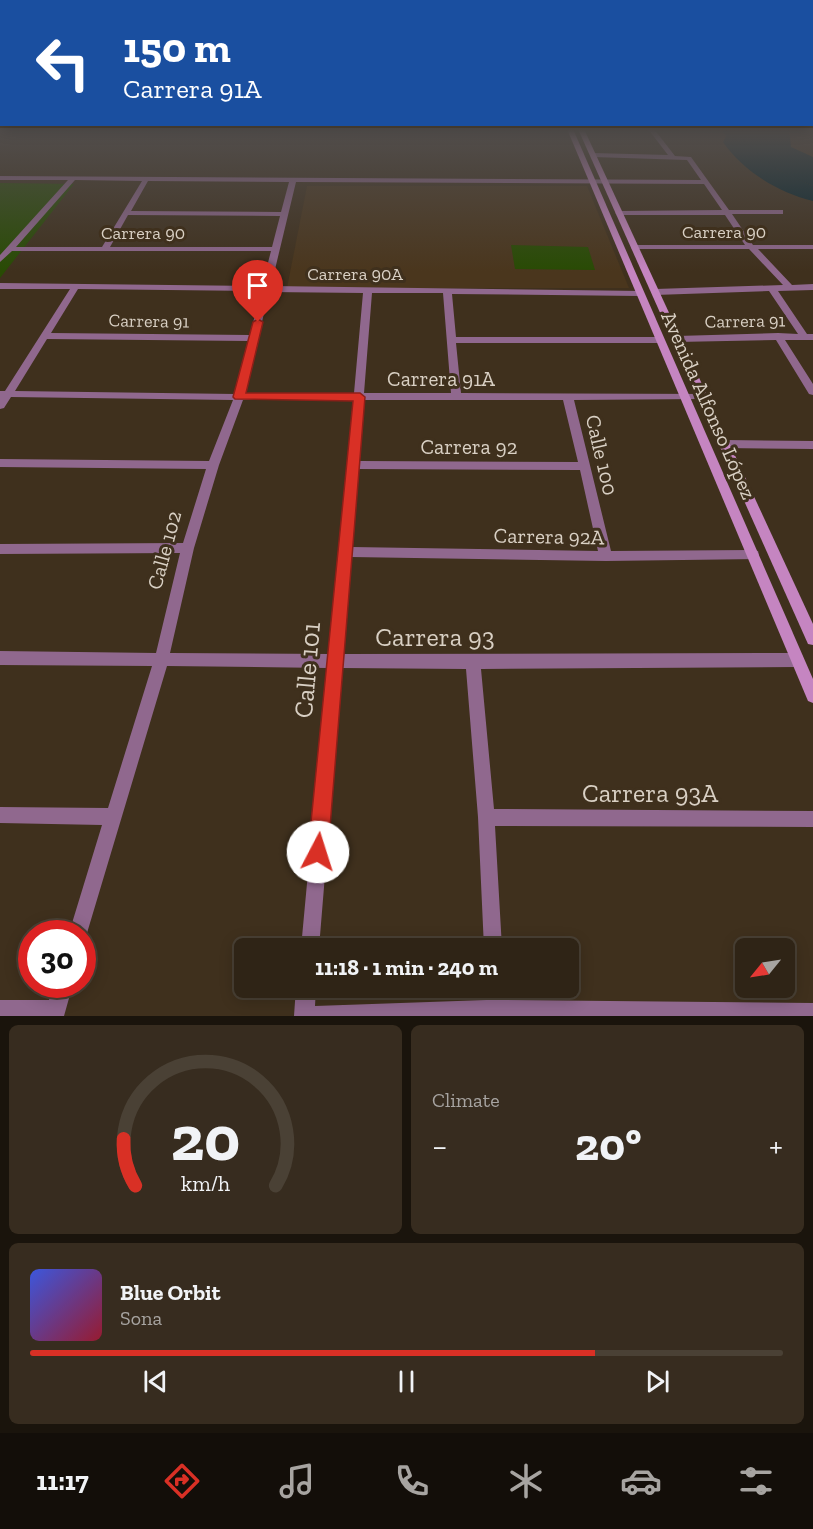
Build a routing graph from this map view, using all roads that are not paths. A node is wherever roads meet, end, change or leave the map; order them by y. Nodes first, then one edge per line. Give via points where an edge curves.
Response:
1 (591, 176) edge
2 (602, 176) edge
3 (703, 176) edge
4 (0, 178) edge
5 (73, 179) junction
6 (146, 179) junction
7 (294, 179) junction
8 (593, 180) junction
9 (604, 180) junction
10 (707, 182) junction
11 (725, 212) junction
12 (780, 212) dead end
13 (125, 213) junction
14 (619, 213) junction
15 (285, 214) junction
16 (750, 246) junction
17 (635, 247) junction
18 (813, 247) edge
19 (105, 248) junction
20 (10, 249) junction
21 (276, 249) junction
22 (0, 260) edge
23 (0, 286) edge
24 (771, 287) junction
25 (789, 287) junction
26 (813, 287) edge
27 (75, 288) junction
28 (266, 290) junction
29 (368, 290) junction
30 (447, 291) junction
31 (655, 292) junction
32 (639, 293) junction
33 (45, 336) junction
34 (778, 336) junction
35 (808, 337) edge
36 (254, 338) junction
37 (677, 339) junction
38 (451, 340) junction
39 (659, 340) junction
40 (813, 392) edge
41 (4, 394) edge
42 (703, 396) junction
43 (239, 397) junction
44 (360, 397) junction
45 (456, 397) junction
46 (683, 397) junction
47 (568, 398) junction
48 (0, 406) edge
49 (724, 444) junction
50 (813, 445) edge
51 (0, 463) edge
52 (213, 465) junction
53 (353, 465) junction
54 (585, 466) junction
55 (188, 548) junction
56 (0, 549) edge
57 (345, 552) junction
58 (753, 555) junction
59 (606, 556) junction
60 (813, 639) edge
61 (0, 658) edge
62 (162, 658) junction
63 (797, 660) junction
64 (334, 661) junction
65 (473, 662) junction
66 (813, 696) edge
67 (0, 815) edge
68 (112, 817) junction
69 (486, 817) junction
70 (813, 819) edge
71 (82, 920) edge
72 (311, 938) edge
73 (492, 938) edge
74 (59, 998) edge
75 (305, 998) edge
76 (495, 998) edge
77 (0, 1010) edge
78 (496, 1010) junction
79 (55, 1013) edge
80 (813, 1013) edge
81 (304, 1016) edge
82 (314, 1016) edge

1 - 8 street, Avenida Alfonso López
2 - 9 street, Avenida Alfonso López
3 - 10 street
4 - 5 street
5 - 6 street
5 - 20 street
6 - 7 street
6 - 13 street
7 - 8 street
7 - 15 street, Calle 102
8 - 9 street
8 - 32 street, Avenida Alfonso López
9 - 10 street
9 - 14 street, Avenida Alfonso López
10 - 11 street
11 - 12 street
11 - 14 street
11 - 16 street
13 - 15 street
13 - 19 street
14 - 17 street, Avenida Alfonso López
15 - 21 street, Calle 102
16 - 17 street, Carrera 90
16 - 18 street, Carrera 90
16 - 25 street
17 - 31 street, Avenida Alfonso López
19 - 20 street, Carrera 90
19 - 21 street, Carrera 90
20 - 22 street
21 - 28 street, Calle 102
23 - 27 street, Carrera 90A
24 - 25 street
24 - 31 street
24 - 35 street
25 - 26 street
27 - 28 street, Carrera 90A
27 - 33 street
28 - 29 street, Carrera 90A
28 - 36 street, Calle 102
29 - 30 street, Carrera 90A
29 - 44 street, Calle 101
30 - 32 street, Carrera 90A
30 - 38 street
31 - 37 street, Avenida Alfonso López
32 - 39 street, Avenida Alfonso López
33 - 36 street, Carrera 91
33 - 41 street
34 - 35 street, Carrera 91
34 - 37 street, Carrera 91
34 - 40 street
36 - 43 street, Calle 102
37 - 42 street, Avenida Alfonso López
38 - 39 street
38 - 45 street
39 - 46 street, Avenida Alfonso López
41 - 43 street, Carrera 91A
41 - 48 street
42 - 46 street, Carrera 91A
42 - 49 street, Avenida Alfonso López
43 - 44 street, Carrera 91A
43 - 52 street, Calle 102
44 - 45 street, Carrera 91A
44 - 53 street, Calle 101
45 - 47 street, Carrera 91A
46 - 47 street, Carrera 91A
46 - 58 street, Avenida Alfonso López
47 - 54 street, Calle 100
49 - 50 street
49 - 60 street, Avenida Alfonso López
51 - 52 street
52 - 55 street, Calle 102
53 - 54 street, Carrera 92
53 - 57 street, Calle 101
54 - 59 street, Calle 100
55 - 56 street
55 - 62 street, Calle 102
57 - 59 street, Carrera 92A
57 - 64 street, Calle 101
58 - 59 street, Carrera 92A
58 - 63 street, Avenida Alfonso López
61 - 62 street, Carrera 93
62 - 64 street, Carrera 93
62 - 68 street, Calle 102
63 - 65 street, Carrera 93
63 - 66 street, Avenida Alfonso López
64 - 65 street, Carrera 93
64 - 72 street, Calle 101
65 - 69 street
67 - 68 street
68 - 71 street, Calle 102
69 - 70 street, Carrera 93A
69 - 73 street
74 - 79 street
75 - 81 street
76 - 78 street
77 - 79 street
78 - 80 street
78 - 82 street

